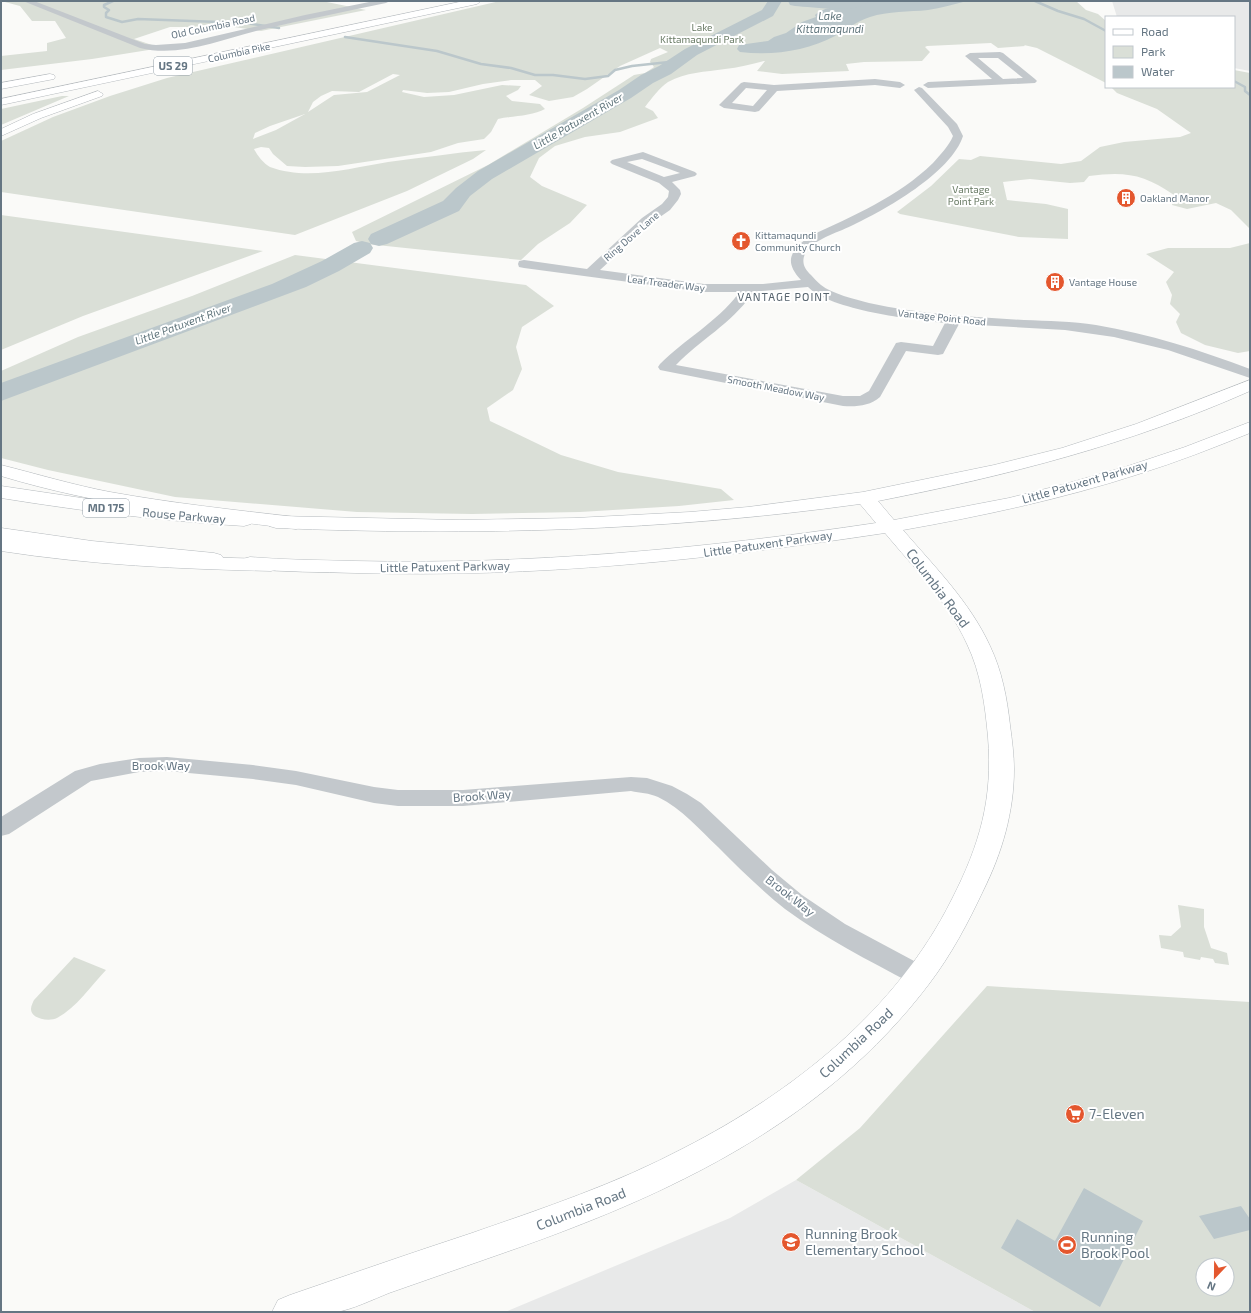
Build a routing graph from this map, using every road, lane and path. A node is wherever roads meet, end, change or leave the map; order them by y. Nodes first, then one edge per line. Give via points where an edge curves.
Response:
1 (27, 1) edge
2 (477, 1) edge
3 (388, 5) edge
4 (345, 29) junction
5 (179, 54) junction
6 (157, 58) dead end
7 (60, 76) dead end
8 (1001, 82) junction
9 (1, 86) edge
10 (774, 88) dead end
11 (913, 88) junction
12 (1, 91) edge
13 (1, 102) edge
14 (1, 133) edge
15 (664, 182) junction
16 (524, 264) dead end
17 (590, 273) junction
18 (809, 283) junction
19 (744, 289) junction
20 (954, 319) junction
21 (1250, 374) edge
22 (1250, 385) edge
23 (1250, 427) edge
24 (1, 470) edge
25 (1, 492) edge
26 (865, 498) junction
27 (296, 523) junction
28 (890, 526) junction
29 (1, 534) edge
30 (1, 545) edge
31 (271, 565) junction
32 (1, 828) edge
33 (920, 976) junction
34 (290, 1312) edge

1 - 3 street, Old Columbia Road via 148,47 167,48 275,24
2 - 4 main road, Columbia Pike / US 29
3 - 5 main road, Columbia Pike / US 29
4 - 13 main road, Columbia Pike / US 29
4 - 14 main road via 128,84 58,108
5 - 6 main road
5 - 12 main road, Columbia Pike / US 29
7 - 9 main road
8 - 8 street via 1032,81 1000,55 970,56
8 - 11 street
10 - 11 street via 875,82
11 - 18 street, Vantage Point Road via 954,126 958,136 956,142 929,171 905,191 877,210 805,245 796,259 801,275
15 - 15 street via 643,173 616,162 643,155 691,174
15 - 17 street, Ring Dove Lane via 674,190 672,202 646,221
16 - 17 street, Leaf Treader Way
17 - 19 street, Leaf Treader Way via 684,286
18 - 19 street, Leaf Treader Way
18 - 20 street, Vantage Point Road via 836,298 864,306 900,314
19 - 20 street, Smooth Meadow Way via 745,294 728,316 675,356 665,367 843,401 864,400 875,394 901,346 938,351
20 - 21 street, Vantage Point Road via 1062,326 1121,334 1173,347
22 - 26 main road via 1170,419 1070,452
23 - 28 main road, Little Patuxent Parkway via 1109,477 1033,497
24 - 27 main road via 68,488 132,501
25 - 27 main road, Rouse Parkway / MD 175 via 55,502 124,510 212,519
26 - 27 main road via 617,523 475,526
26 - 28 main road, Columbia Road
28 - 31 main road, Little Patuxent Parkway via 712,552 541,566 383,568
28 - 33 main road, Columbia Road via 941,587 977,642 995,690 1001,746 999,805 988,850 949,933
29 - 31 main road via 92,547
30 - 31 main road via 84,556 181,563
32 - 33 street, Brook Way via 83,776 139,765 167,764 253,772 398,798 463,798 613,785 648,786 664,791 693,809 773,884 808,912
33 - 34 main road, Columbia Road via 878,1025 829,1070 768,1116 688,1163 581,1210

